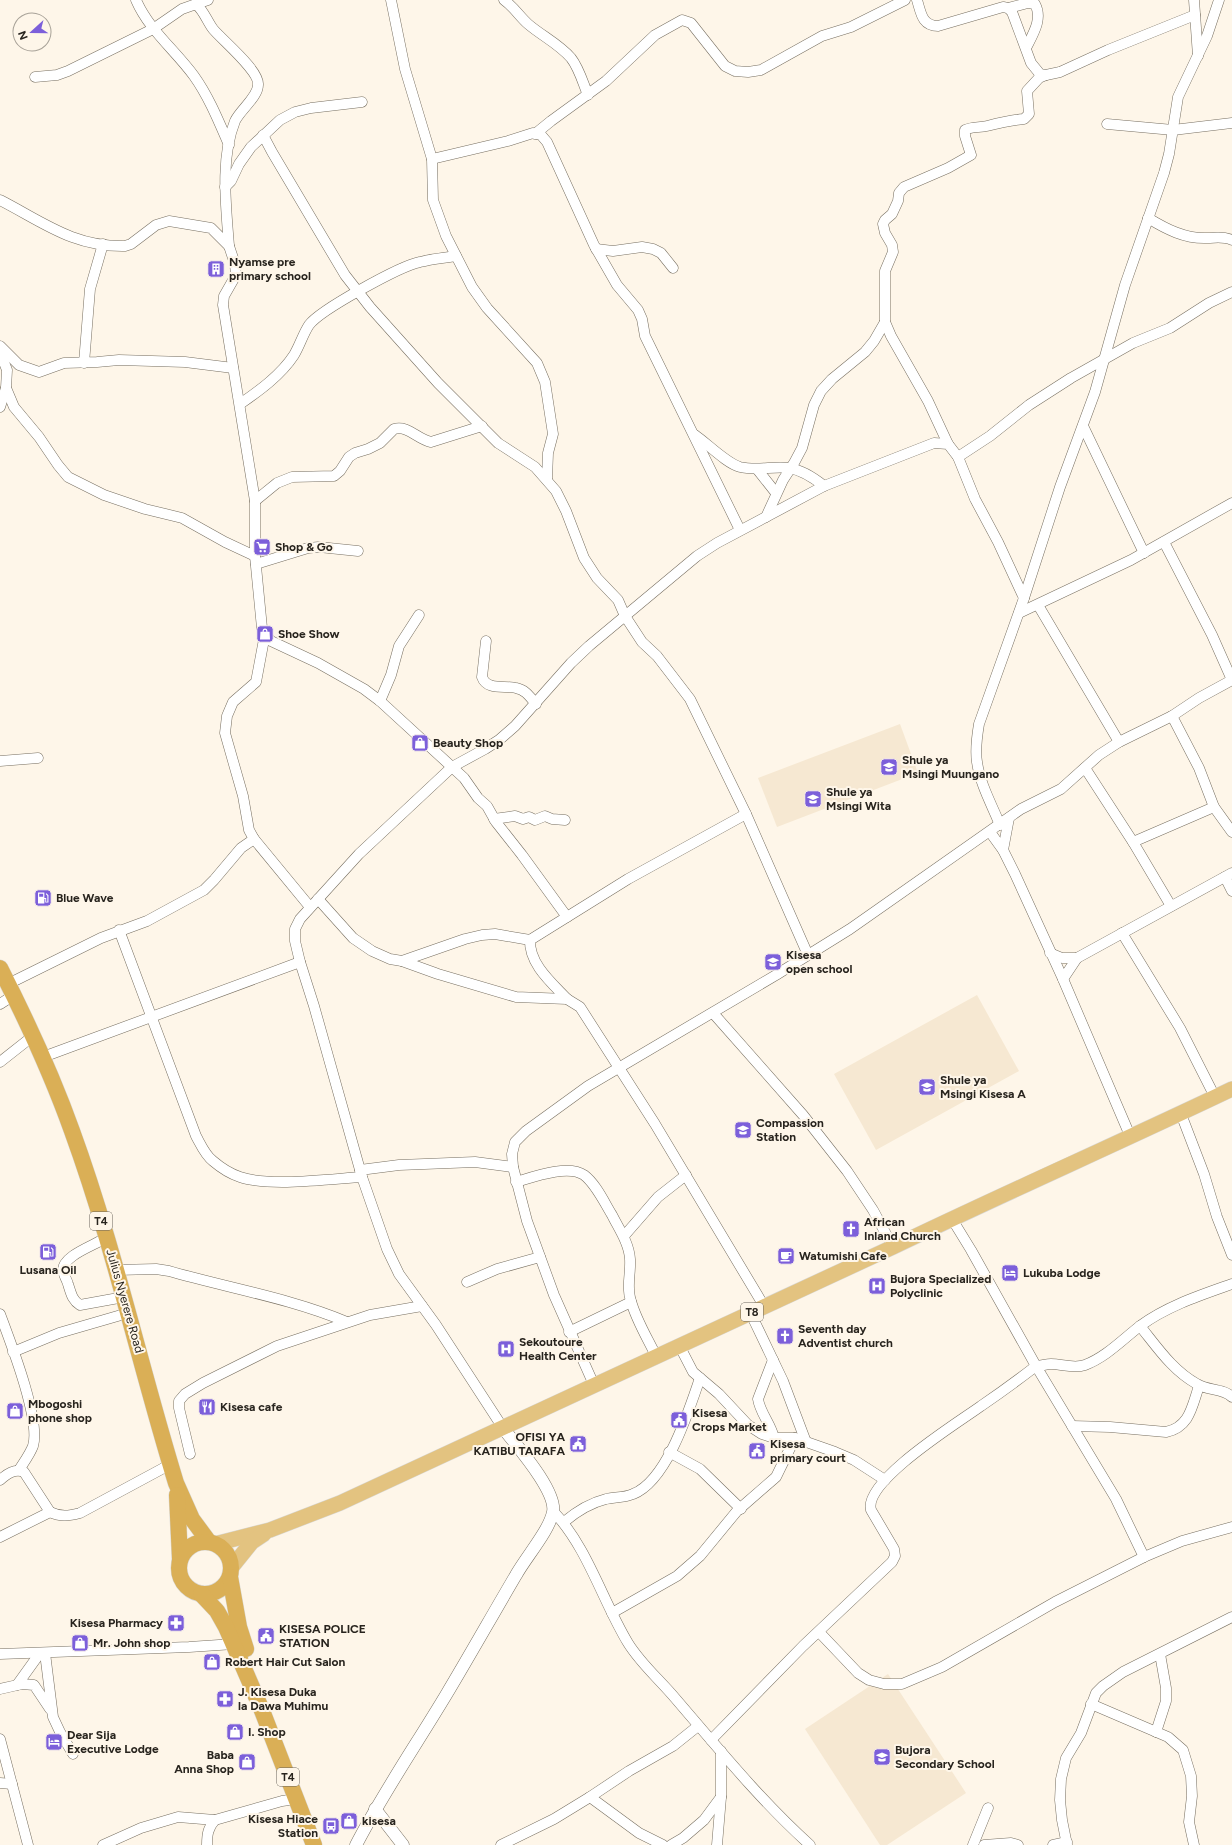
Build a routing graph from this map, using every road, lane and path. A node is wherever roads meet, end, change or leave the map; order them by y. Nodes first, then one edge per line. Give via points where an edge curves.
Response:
1 (136, 0) edge
2 (208, 0) edge
3 (390, 0) edge
4 (504, 0) edge
5 (904, 0) edge
6 (917, 0) edge
7 (1194, 0) edge
8 (1219, 0) edge
9 (196, 4) junction
10 (1008, 8) junction
11 (1195, 15) junction
12 (152, 29) junction
13 (1026, 48) junction
14 (1198, 56) junction
15 (1046, 75) junction
16 (35, 77) dead end
17 (588, 94) junction
18 (362, 102) dead end
19 (1232, 123) edge
20 (1107, 124) dead end
21 (1173, 130) junction
22 (535, 134) junction
23 (263, 135) junction
24 (229, 145) junction
25 (432, 159) junction
26 (225, 187) junction
27 (0, 200) edge
28 (1148, 218) junction
29 (1232, 240) edge
30 (103, 244) junction
31 (229, 246) junction
32 (596, 249) junction
33 (456, 256) junction
34 (674, 268) dead end
35 (358, 292) junction
36 (1232, 292) edge
37 (885, 322) junction
38 (0, 346) edge
39 (0, 352) edge
40 (1106, 358) junction
41 (84, 362) junction
42 (233, 368) junction
43 (6, 388) junction
44 (240, 404) junction
45 (0, 406) edge
46 (482, 426) junction
47 (1083, 426) junction
48 (695, 434) junction
49 (948, 444) junction
50 (958, 457) junction
51 (790, 468) junction
52 (757, 469) junction
53 (547, 479) junction
54 (824, 486) junction
55 (776, 493) junction
56 (255, 501) junction
57 (1232, 503) edge
58 (766, 517) junction
59 (740, 530) junction
60 (1164, 542) junction
61 (358, 551) dead end
62 (1144, 553) junction
63 (255, 560) junction
64 (1024, 598) junction
65 (1038, 604) junction
66 (1019, 613) junction
67 (419, 615) dead end
68 (625, 616) junction
69 (265, 634) junction
70 (486, 641) dead end
71 (1232, 680) edge
72 (380, 701) junction
73 (536, 704) junction
74 (1172, 716) junction
75 (1119, 742) junction
76 (38, 758) dead end
77 (466, 760) junction
78 (0, 761) edge
79 (452, 767) junction
80 (1085, 768) junction
81 (464, 778) junction
82 (1214, 807) junction
83 (746, 814) junction
84 (1008, 818) junction
85 (494, 819) junction
86 (565, 820) dead end
87 (1000, 825) junction
88 (1231, 829) edge
89 (990, 832) junction
90 (254, 840) junction
91 (1133, 842) junction
92 (1003, 850) junction
93 (1228, 875) edge
94 (1232, 890) edge
95 (318, 899) junction
96 (1171, 906) junction
97 (310, 907) junction
98 (567, 917) junction
99 (119, 930) junction
100 (1122, 933) junction
101 (530, 940) junction
102 (1050, 953) junction
103 (808, 955) junction
104 (1077, 958) junction
105 (402, 960) junction
106 (300, 962) junction
107 (0, 968) edge
108 (1063, 979) junction
109 (11, 989) junction
110 (567, 999) junction
111 (0, 1004) edge
112 (713, 1013) junction
113 (152, 1017) junction
114 (34, 1036) junction
115 (43, 1057) junction
116 (0, 1062) edge
117 (619, 1067) junction
118 (1232, 1089) edge
119 (1215, 1097) junction
120 (1181, 1114) junction
121 (1131, 1138) junction
122 (513, 1167) junction
123 (361, 1173) junction
124 (686, 1175) junction
125 (516, 1182) junction
126 (952, 1219) junction
127 (624, 1236) junction
128 (107, 1238) junction
129 (893, 1247) junction
130 (1232, 1255) edge
131 (540, 1256) junction
132 (116, 1270) junction
133 (467, 1282) dead end
134 (1232, 1284) edge
135 (124, 1297) junction
136 (631, 1302) junction
137 (422, 1306) junction
138 (757, 1309) junction
139 (128, 1313) junction
140 (0, 1314) edge
141 (347, 1322) junction
142 (1140, 1326) junction
143 (570, 1332) junction
144 (3, 1335) edge
145 (679, 1345) junction
146 (13, 1352) junction
147 (656, 1356) junction
148 (773, 1360) junction
149 (1036, 1366) junction
150 (700, 1378) junction
151 (594, 1385) junction
152 (1199, 1386) junction
153 (1232, 1397) edge
154 (1072, 1426) junction
155 (503, 1428) junction
156 (774, 1438) junction
157 (795, 1438) junction
158 (806, 1442) junction
159 (669, 1452) junction
160 (190, 1454) dead end
161 (171, 1464) junction
162 (19, 1470) junction
163 (0, 1480) edge
164 (885, 1480) junction
165 (176, 1483) junction
166 (741, 1508) junction
167 (553, 1511) junction
168 (50, 1512) junction
169 (564, 1522) junction
170 (1232, 1528) edge
171 (270, 1530) junction
172 (0, 1537) edge
173 (212, 1543) junction
174 (1144, 1557) junction
175 (180, 1559) junction
176 (230, 1572) junction
177 (200, 1594) junction
178 (612, 1613) junction
179 (1232, 1616) edge
180 (819, 1632) junction
181 (234, 1644) junction
182 (42, 1653) junction
183 (0, 1654) edge
184 (1160, 1654) junction
185 (18, 1685) junction
186 (0, 1689) edge
187 (1091, 1704) junction
188 (261, 1708) junction
189 (52, 1712) junction
190 (698, 1726) junction
191 (1156, 1732) junction
192 (0, 1739) edge
193 (711, 1740) junction
194 (721, 1751) junction
195 (73, 1754) dead end
196 (0, 1783) edge
197 (12, 1784) junction
198 (590, 1797) junction
199 (721, 1797) junction
200 (296, 1799) junction
201 (988, 1808) dead end
202 (375, 1809) junction
203 (215, 1820) junction
204 (1067, 1843) edge
205 (28, 1845) edge
206 (103, 1845) edge
207 (208, 1845) edge
208 (314, 1845) edge
209 (356, 1845) edge
210 (403, 1845) edge
211 (501, 1845) edge
212 (663, 1845) edge
213 (671, 1845) edge
214 (717, 1845) edge
215 (810, 1845) edge
216 (973, 1845) edge
217 (984, 1845) edge
218 (1018, 1845) edge
219 (1053, 1845) edge
220 (1194, 1845) edge

1 - 12 street
2 - 9 street
3 - 25 street via 405,69
4 - 17 street via 572,60
5 - 17 street via 851,27 822,36 761,70 748,72 735,71 725,66 691,23 682,20 655,35 606,81
6 - 10 street via 921,15 931,26
7 - 11 street
8 - 14 street
9 - 12 street via 182,9
9 - 24 street via 210,25 258,80 255,94 236,120
10 - 13 street via 1012,12
10 - 13 street via 1028,3 1035,4 1038,10 1035,29
11 - 14 street
11 - 15 street via 1060,72
12 - 16 street via 68,71
12 - 24 street via 194,76
13 - 15 street via 1040,74
14 - 21 street via 1178,97
15 - 37 street via 1039,78 1027,91 1029,114 1024,119 965,130 971,155 901,189 895,209 883,224 884,233 892,245 893,252 885,271
17 - 22 street
18 - 23 street via 295,112 280,120
19 - 21 street
20 - 21 street
21 - 28 street via 1164,173
22 - 25 street
22 - 32 street via 541,135 547,142
23 - 26 street via 251,147
23 - 35 street via 345,275
24 - 26 street
25 - 33 street via 433,200
26 - 31 street
27 - 30 street via 67,236 84,242
28 - 29 street via 1169,231 1184,236 1224,237
28 - 40 street via 1125,285
30 - 31 street via 131,244 156,225 169,221 211,228
30 - 41 street via 90,289
31 - 42 street via 235,262 236,275 224,296 223,305
32 - 34 street via 613,251 647,248 662,253
32 - 48 street via 617,285 638,310 645,336
33 - 35 street via 419,262 386,275
33 - 53 street via 472,287 487,308 537,363 545,382 553,434 548,453
35 - 44 street via 310,324 292,357 271,380
35 - 46 street via 438,383
36 - 40 street via 1170,328 1133,343
37 - 49 street
37 - 51 street via 864,352 821,391 814,405 802,448
38 - 41 street via 19,365 39,372 64,363
39 - 43 street via 7,370
40 - 47 street
40 - 50 street via 1047,393
41 - 42 street via 186,362
42 - 44 street
43 - 45 street
43 - 63 street via 14,407 68,477 104,495 182,518
44 - 56 street
46 - 53 street via 498,443 535,467
46 - 56 street via 431,442 400,427 394,429 380,443 349,457 334,476 292,477 276,483
47 - 62 street
47 - 64 street
48 - 52 street via 732,463 740,467
48 - 59 street
49 - 50 street
49 - 54 street via 934,443
50 - 64 street via 975,499
51 - 52 street
51 - 54 street via 813,477
51 - 55 street
52 - 55 street
53 - 68 street via 566,511 584,558 597,578 618,600
54 - 58 street
55 - 58 street
56 - 63 street
57 - 60 street
58 - 59 street
59 - 68 street via 698,556
60 - 62 street
60 - 71 street
61 - 63 street via 319,547
62 - 65 street
63 - 69 street via 262,628
64 - 66 street
65 - 66 street
65 - 75 street
66 - 87 street via 992,683 979,724 977,740 976,762
67 - 72 street via 399,646
68 - 73 street via 571,663
68 - 83 street via 642,642 657,656 690,699
69 - 72 street via 271,641 338,674
69 - 90 street via 256,682 233,702 227,716 225,733 243,796 249,830
70 - 73 street via 482,677 484,681 492,686 517,688 526,692
71 - 74 street
72 - 79 street
73 - 77 street via 499,740
74 - 75 street
74 - 82 street via 1199,768
75 - 80 street
76 - 78 street
77 - 79 street
77 - 81 street
79 - 81 street
79 - 95 street via 359,854
80 - 84 street via 1061,789
80 - 91 street
81 - 85 street via 487,806
82 - 88 street
82 - 91 street
83 - 98 street via 647,867
83 - 103 street
84 - 87 street
84 - 92 street
85 - 86 street via 515,816 535,820 545,816
85 - 98 street
87 - 89 street
89 - 92 street
89 - 103 street
90 - 97 street
90 - 99 street via 241,848 204,890 147,921
91 - 96 street
92 - 102 street
93 - 94 street
93 - 96 street
95 - 97 street
95 - 105 street via 353,938 372,951 390,959
96 - 100 street
97 - 106 street via 295,929
98 - 101 street
99 - 109 street
99 - 113 street
100 - 104 street
100 - 119 street via 1180,1028
101 - 105 street via 495,934 482,936 465,939
101 - 110 street via 532,955 539,968
102 - 104 street via 1062,958
102 - 108 street
103 - 112 street
104 - 108 street
105 - 110 street via 445,976 516,996
106 - 113 street
106 - 123 street
107 - 109 highway, Julius Nyerere Road / T4
108 - 121 street
109 - 111 street
109 - 114 highway, Julius Nyerere Road / T4
110 - 117 street via 580,1008
112 - 117 street
112 - 129 street via 803,1115 842,1165 873,1210
113 - 115 street
113 - 123 street via 196,1136 213,1161 239,1177 257,1180 304,1181
114 - 115 highway, Julius Nyerere Road / T4
114 - 116 street
115 - 128 highway, Julius Nyerere Road / T4 via 72,1131
117 - 122 street via 526,1131 515,1142 512,1154
117 - 124 street
118 - 119 main road, T8
119 - 120 main road, T8
120 - 121 main road, T8
120 - 130 street
121 - 126 main road, T8
122 - 123 street via 475,1162 399,1165
122 - 125 street
123 - 137 street via 392,1262
124 - 127 street via 658,1197
124 - 138 street
125 - 127 street via 554,1172 570,1171 583,1175 603,1200
125 - 131 street
126 - 129 main road, T8
126 - 149 street
127 - 136 street via 629,1248 628,1288
128 - 132 highway, Julius Nyerere Road / T4
128 - 135 street via 77,1252 66,1262 63,1270 74,1301 80,1305
129 - 138 main road, T8
131 - 133 street via 497,1269
131 - 143 street
132 - 135 highway, Julius Nyerere Road / T4
132 - 141 street via 169,1271 276,1299
134 - 142 street via 1191,1299
135 - 139 highway, Julius Nyerere Road / T4
136 - 143 street
136 - 147 street
137 - 141 street via 370,1315
137 - 155 street
138 - 145 main road, T8
138 - 148 street
139 - 146 street via 59,1333
139 - 161 highway, Julius Nyerere Road / T4
140 - 144 street
141 - 160 street via 277,1346 185,1394 179,1401 179,1408
142 - 149 street via 1103,1356 1083,1365
142 - 152 street via 1174,1367
143 - 151 street
144 - 146 street
145 - 147 main road, T8
145 - 150 street via 693,1372
146 - 162 street via 30,1406 34,1431 33,1445
147 - 151 main road, T8
148 - 156 street via 758,1399
148 - 158 street
149 - 154 street
149 - 164 street via 932,1440
150 - 156 street via 748,1425
150 - 159 street via 680,1434
151 - 155 main road, T8
152 - 153 street via 1225,1392
152 - 154 street via 1184,1424 1173,1431
154 - 174 street via 1116,1499
155 - 167 street via 544,1481
155 - 171 main road, T8 via 340,1503
156 - 157 street
157 - 158 street
157 - 166 street via 776,1477
158 - 164 street via 854,1460
159 - 166 street via 700,1469
159 - 169 street via 653,1481 646,1488 627,1497 607,1498 589,1504
161 - 165 highway, Julius Nyerere Road / T4
161 - 168 street via 80,1513 70,1516
162 - 163 street
162 - 168 street via 27,1476
164 - 180 street via 869,1504 894,1549 895,1556 892,1562
165 - 173 highway, Julius Nyerere Road / T4 via 192,1519
165 - 175 highway, Julius Nyerere Road / T4
166 - 178 street via 700,1556 677,1576
167 - 169 street
167 - 202 street via 538,1541
168 - 172 street
169 - 178 street via 576,1540
170 - 174 street via 1182,1542
171 - 173 main road, T8
171 - 176 main road, T8 via 252,1542
173 - 175 highway via 200,1542 192,1545
173 - 176 highway, Julius Nyerere Road / T4 via 224,1549 229,1558
174 - 180 street via 1055,1602 942,1667 902,1684 884,1684 869,1680 858,1673
175 - 177 highway, Julius Nyerere Road / T4 via 180,1577 192,1591
176 - 177 highway via 225,1585 218,1591
176 - 188 highway, Julius Nyerere Road / T4 via 239,1627
177 - 181 highway, Julius Nyerere Road / T4 via 217,1612
178 - 190 street via 640,1662
179 - 184 street
180 - 193 street
181 - 182 street
181 - 188 highway, Julius Nyerere Road / T4
182 - 183 street
182 - 185 street
182 - 189 street
184 - 187 street via 1123,1672 1103,1686
184 - 191 street via 1166,1701
185 - 186 street
185 - 189 street via 34,1685
187 - 191 street
187 - 204 street via 1081,1733 1066,1758 1061,1779 1060,1800
188 - 200 highway, Julius Nyerere Road / T4
189 - 195 street
190 - 193 street
190 - 198 street via 673,1746
191 - 220 street via 1168,1737 1183,1750 1192,1776 1189,1822
192 - 197 street
193 - 194 street
194 - 199 street
194 - 215 street via 760,1796
196 - 197 street
197 - 205 street
198 - 211 street via 554,1819
198 - 212 street via 639,1833
199 - 213 street via 704,1820
199 - 214 street
200 - 203 street
200 - 208 highway, Julius Nyerere Road / T4
201 - 216 street
202 - 209 street
202 - 210 street
203 - 206 street via 178,1817 141,1828
203 - 207 street via 209,1826
204 - 219 street
217 - 218 street

